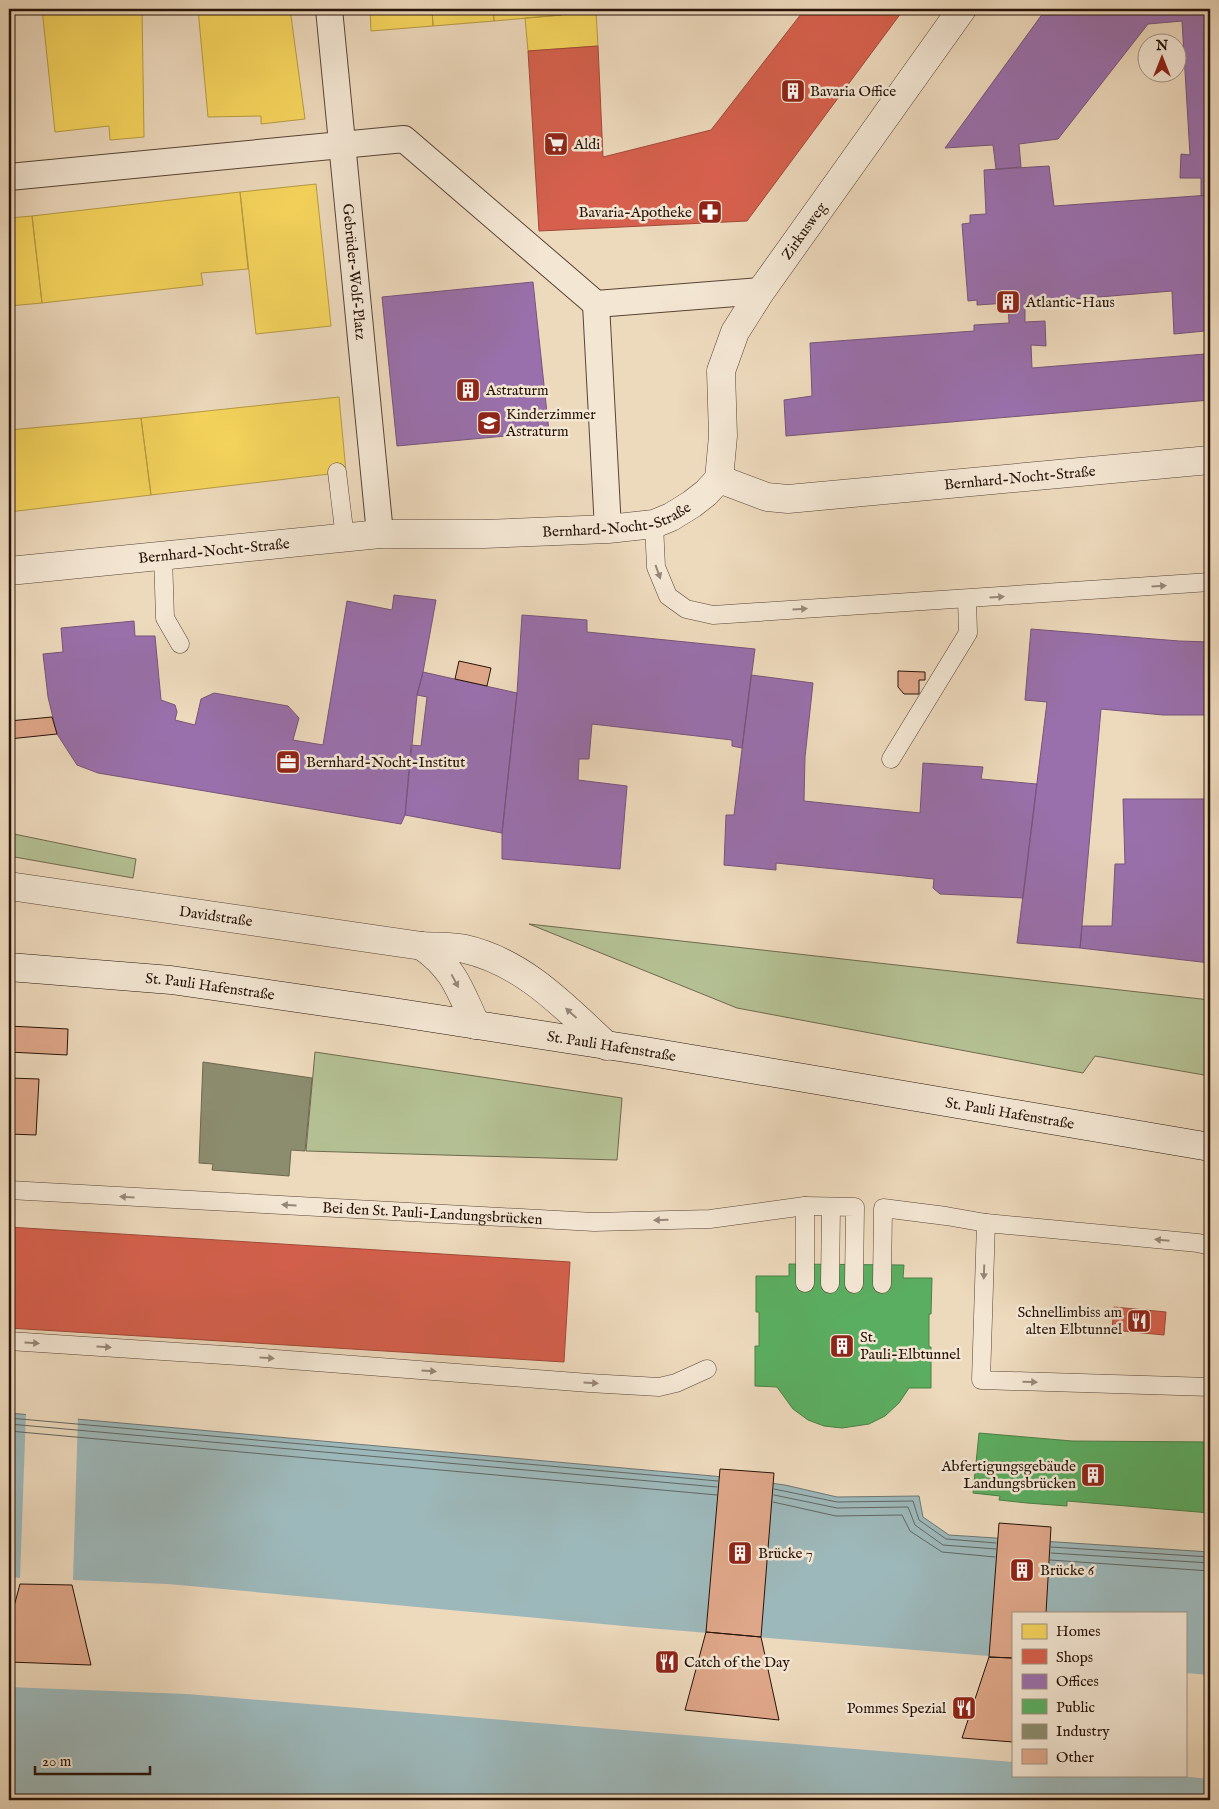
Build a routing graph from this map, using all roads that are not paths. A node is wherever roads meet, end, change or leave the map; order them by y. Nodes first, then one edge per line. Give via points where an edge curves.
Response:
1 (329, 9) edge
2 (962, 9) edge
3 (342, 144) junction
4 (9, 177) edge
5 (761, 291) junction
6 (596, 304) junction
7 (1210, 460) edge
8 (337, 472) dead end
9 (719, 479) junction
10 (654, 524) junction
11 (608, 529) junction
12 (380, 534) junction
13 (345, 538) junction
14 (163, 556) junction
15 (9, 571) edge
16 (1210, 582) edge
17 (967, 598) junction
18 (180, 644) dead end
19 (891, 760) dead end
20 (9, 886) edge
21 (422, 946) junction
22 (9, 967) edge
23 (476, 1025) junction
24 (607, 1046) junction
25 (1210, 1147) edge
26 (9, 1190) edge
27 (805, 1206) junction
28 (831, 1206) junction
29 (986, 1223) junction
30 (1210, 1246) edge
31 (805, 1283) dead end
32 (830, 1284) dead end
33 (854, 1284) dead end
34 (882, 1284) dead end
35 (9, 1341) edge
36 (707, 1370) dead end
37 (1210, 1387) edge

1 - 3 street, Gebrüder-Wolf-Platz
2 - 5 street, Zirkusweg
3 - 4 street
3 - 6 street via 404,139
3 - 12 street, Gebrüder-Wolf-Platz
5 - 6 street
5 - 9 street, Zirkusweg via 735,332 721,371 723,436
6 - 11 street
7 - 9 street, Bernhard-Nocht-Straße via 788,499 767,496
8 - 13 lane
9 - 10 street, Bernhard-Nocht-Straße via 692,504
10 - 11 street, Bernhard-Nocht-Straße
10 -> 17 lane via 656,567 668,596 686,609 713,615
11 - 12 street, Bernhard-Nocht-Straße
12 - 13 street, Bernhard-Nocht-Straße
13 - 14 street, Bernhard-Nocht-Straße
14 - 15 street, Bernhard-Nocht-Straße
14 - 18 lane via 165,618
17 -> 16 lane
17 - 19 lane via 968,633
20 - 21 street, Davidstraße
21 -> 23 street via 449,969
24 -> 21 street, Davidstraße via 546,990 510,966 462,949
22 - 23 street, St. Pauli Hafenstraße via 171,980
23 - 24 street, St. Pauli Hafenstraße
24 - 25 street, St. Pauli Hafenstraße
27 -> 26 lane, Bei den St. Pauli-Landungsbrücken via 710,1219 594,1222
27 - 28 lane, Bei den St. Pauli-Landungsbrücken
27 - 31 lane
28 - 32 lane
28 - 33 lane, Bei den St. Pauli-Landungsbrücken via 855,1207
30 -> 29 lane
29 - 34 lane via 882,1208
29 -> 37 lane via 982,1380
35 -> 36 lane via 659,1387

